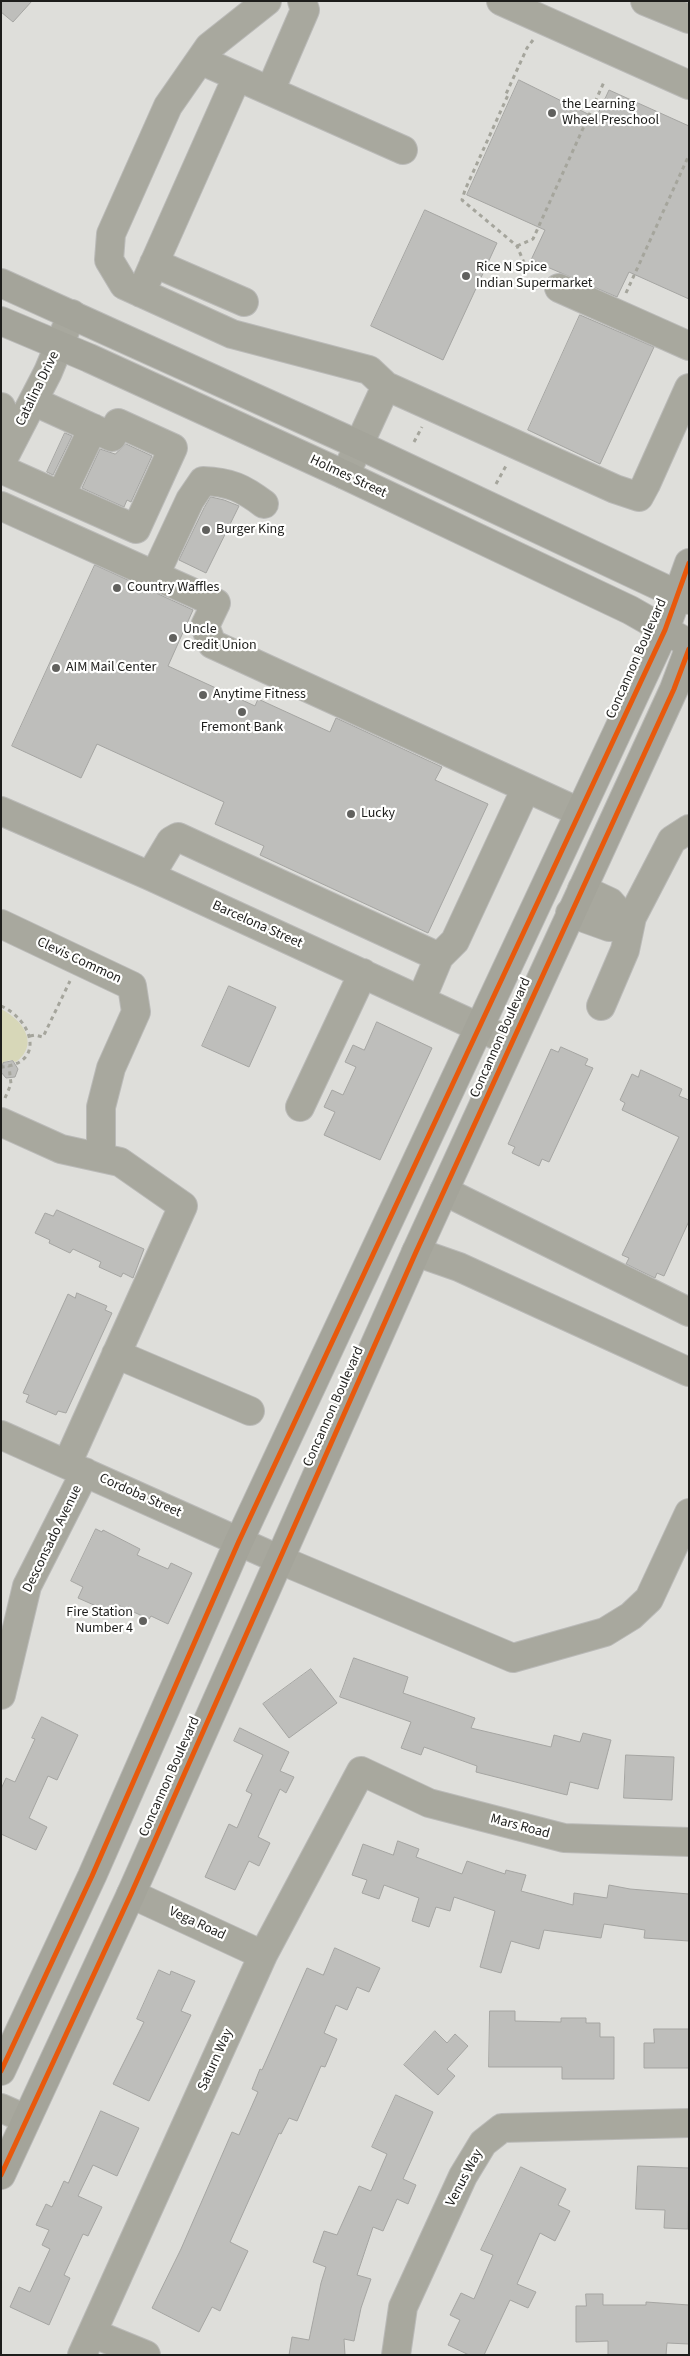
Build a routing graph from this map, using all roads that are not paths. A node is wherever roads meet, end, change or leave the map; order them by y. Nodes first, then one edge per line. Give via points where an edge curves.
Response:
1 (267, 1) edge
2 (302, 1) edge
3 (500, 1) edge
4 (645, 1) edge
5 (689, 19) edge
6 (200, 60) junction
7 (237, 77) junction
8 (689, 85) edge
9 (270, 91) junction
10 (403, 150) dead end
11 (154, 263) junction
12 (1, 282) edge
13 (559, 288) dead end
14 (141, 292) junction
15 (244, 302) dead end
16 (72, 314) junction
17 (1, 321) edge
18 (59, 345) junction
19 (689, 346) edge
20 (386, 386) junction
21 (689, 388) edge
22 (33, 401) junction
23 (1, 407) edge
24 (93, 428) junction
25 (15, 436) junction
26 (359, 445) junction
27 (1, 463) edge
28 (1, 468) edge
29 (345, 475) junction
30 (60, 495) junction
31 (264, 504) dead end
32 (1, 506) edge
33 (689, 563) edge
34 (155, 575) junction
35 (683, 596) edge
36 (665, 630) junction
37 (689, 643) edge
38 (689, 649) edge
39 (526, 788) junction
40 (1, 811) edge
41 (579, 812) junction
42 (689, 828) edge
43 (150, 876) junction
44 (582, 889) junction
45 (570, 913) junction
46 (1, 924) edge
47 (630, 925) junction
48 (439, 957) junction
49 (363, 973) junction
50 (421, 1000) junction
51 (601, 1006) dead end
52 (480, 1026) junction
53 (511, 1042) junction
54 (300, 1107) dead end
55 (3, 1110) edge
56 (110, 1160) junction
57 (444, 1191) junction
58 (416, 1252) junction
59 (689, 1312) edge
60 (116, 1354) junction
61 (689, 1372) edge
62 (250, 1411) dead end
63 (1, 1435) edge
64 (76, 1468) junction
65 (689, 1512) edge
66 (239, 1542) junction
67 (278, 1559) junction
68 (1, 1695) edge
69 (361, 1770) joint
70 (689, 1842) edge
71 (92, 1876) junction
72 (131, 1894) junction
73 (263, 1955) junction
74 (1, 2071) edge
75 (1, 2108) edge
76 (26, 2119) junction
77 (689, 2123) edge
78 (1, 2175) edge
79 (87, 2344) edge
80 (146, 2355) edge
81 (396, 2355) edge

1 - 6 street via 209,47
2 - 9 street via 305,10
3 - 8 street
4 - 5 street
6 - 7 street
6 - 14 street via 168,106 112,234 109,260 124,285
7 - 9 street
7 - 11 street
9 - 10 street
11 - 14 street
11 - 15 street
12 - 16 main road
13 - 19 street
14 - 20 street via 232,334 369,370
16 - 18 street, Catalina Drive
16 - 26 main road
17 - 18 main road, Holmes Street
18 - 22 street, Catalina Drive
18 - 29 main road, Holmes Street
20 - 21 street via 638,497
20 - 26 street
22 - 24 street
22 - 25 street, Catalina Drive
23 - 25 street
24 - 30 street
24 - 30 street via 112,437 118,423 172,448 136,529
25 - 27 street, Catalina Drive
26 - 29 street
26 - 35 main road
28 - 30 street
29 - 36 main road, Holmes Street via 630,610
31 - 34 street via 245,490 224,482 203,480 190,500
32 - 34 street
33 - 35 main road, Concannon Boulevard
34 - 39 street via 216,603 205,626 212,644
35 - 36 main road, Concannon Boulevard
36 - 37 main road, Holmes Street
36 - 41 main road, Concannon Boulevard
38 - 44 main road, Concannon Boulevard via 674,689
39 - 41 street
39 - 48 street via 455,941
40 - 43 street, Barcelona Street
41 - 52 main road, Concannon Boulevard
42 - 47 street via 672,840
43 - 48 street via 171,841 178,838
43 - 49 street, Barcelona Street
44 - 45 main road, Concannon Boulevard
44 - 47 street via 610,902
45 - 47 street via 609,927
45 - 53 main road, Concannon Boulevard
46 - 56 street, Clevis Common via 132,986 136,1012 111,1068 101,1107
47 - 51 street via 625,950
48 - 50 street
49 - 50 street, Barcelona Street
49 - 54 street
50 - 52 street, Barcelona Street
52 - 53 street, Barcelona Street
52 - 66 main road, Concannon Boulevard
53 - 57 main road, Concannon Boulevard
55 - 56 street via 61,1149
56 - 60 street, Desconsado Avenue via 183,1206
57 - 58 main road, Concannon Boulevard
57 - 59 street
58 - 61 street via 459,1267
58 - 67 main road, Concannon Boulevard
60 - 62 street
60 - 64 street, Desconsado Avenue
63 - 64 street, Cordoba Street
64 - 66 street, Cordoba Street
64 - 68 street, Desconsado Avenue via 27,1586
65 - 67 street, Cordoba Street via 649,1599 631,1616 605,1632 513,1658
66 - 67 street, Cordoba Street
66 - 71 main road, Concannon Boulevard
67 - 72 main road, Concannon Boulevard
69 - 70 street, Mars Road via 428,1803 564,1838
69 - 73 street, Saturn Way
71 - 72 main road
71 - 74 main road, Concannon Boulevard
72 - 73 street, Vega Road
72 - 76 main road, Concannon Boulevard
73 - 79 street, Saturn Way
75 - 76 street
76 - 78 main road, Concannon Boulevard
77 - 81 street, Venus Way via 502,2128 483,2143 463,2176 403,2307
79 - 80 street

